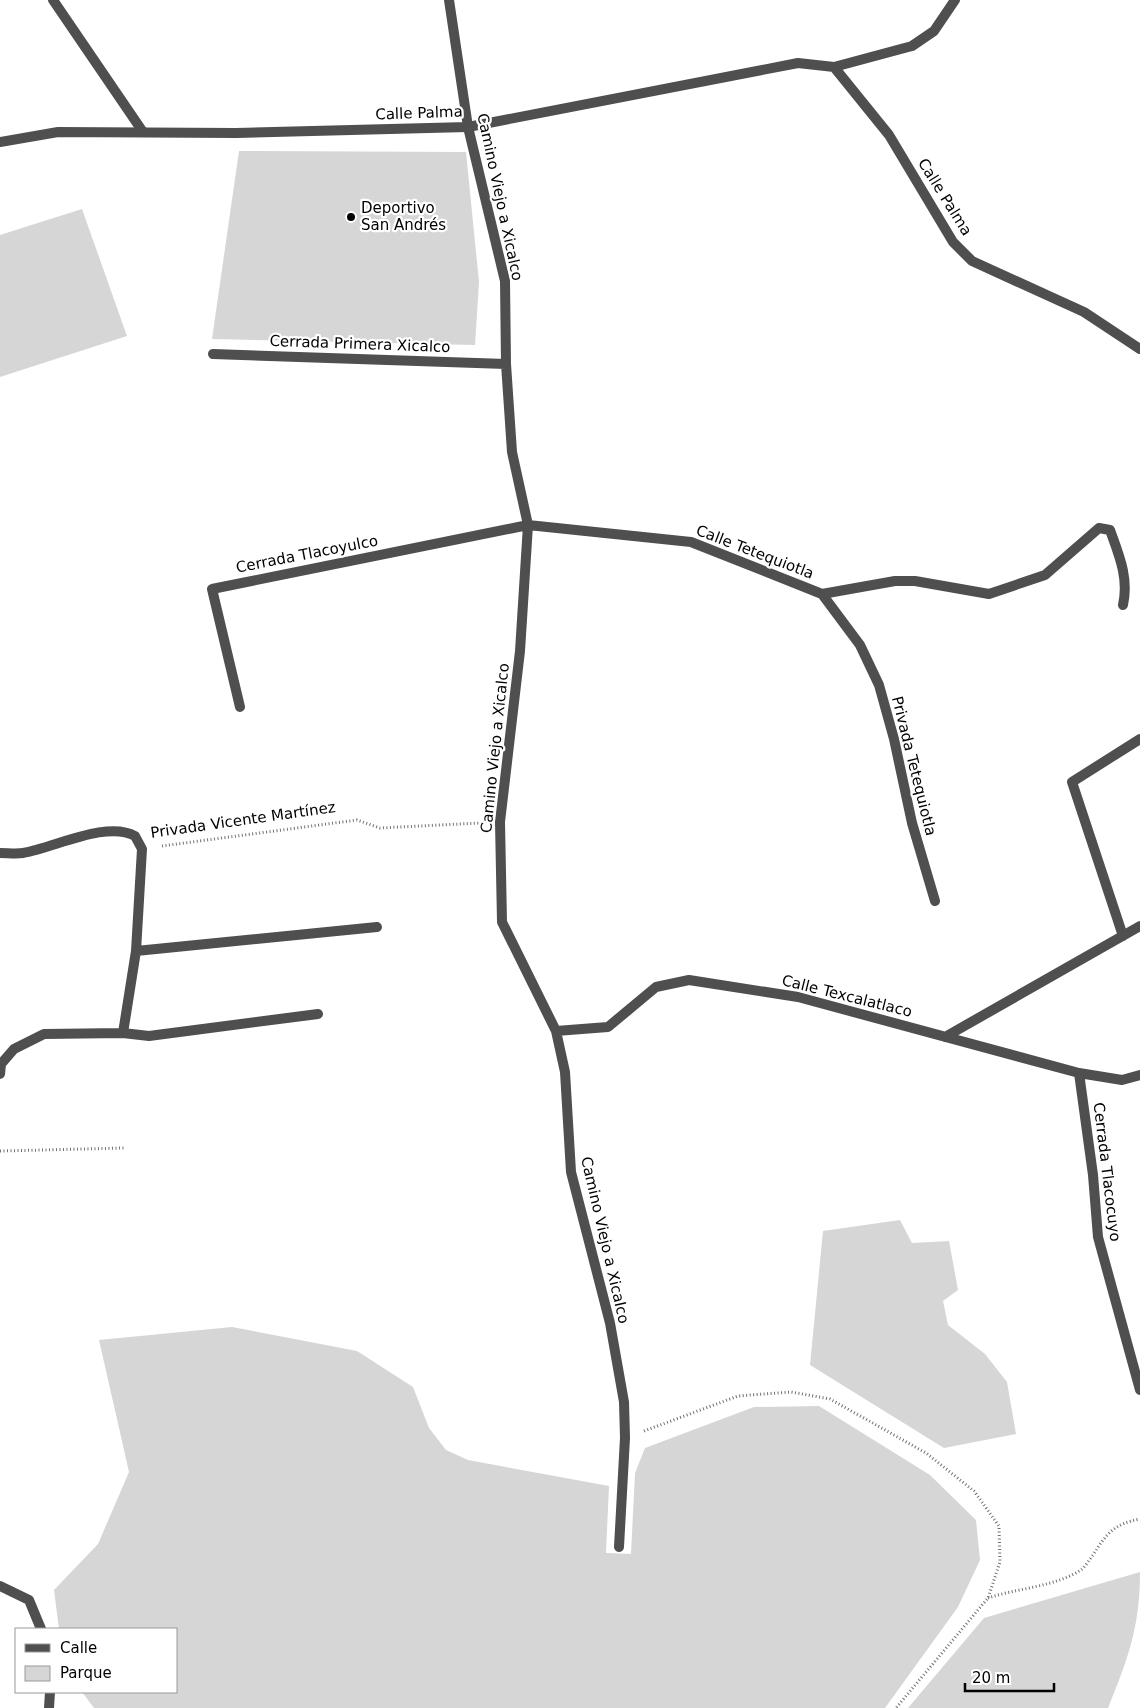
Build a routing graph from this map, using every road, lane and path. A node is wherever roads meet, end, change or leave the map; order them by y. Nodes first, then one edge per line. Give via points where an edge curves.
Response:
1 (53, 0) edge
2 (449, 0) edge
3 (955, 0) edge
4 (834, 67) junction
5 (468, 127) junction
6 (143, 132) junction
7 (0, 142) edge
8 (1140, 349) edge
9 (213, 354) dead end
10 (506, 364) junction
11 (528, 525) junction
12 (822, 594) junction
13 (1124, 605) dead end
14 (240, 707) dead end
15 (1140, 739) edge
16 (500, 822) junction
17 (142, 849) junction
18 (0, 853) edge
19 (936, 901) dead end
20 (1140, 926) edge
21 (377, 927) dead end
22 (1123, 936) junction
23 (136, 951) junction
24 (318, 1014) dead end
25 (556, 1031) junction
26 (123, 1033) junction
27 (945, 1037) junction
28 (1079, 1072) junction
29 (0, 1074) edge
30 (1140, 1075) edge
31 (124, 1148) dead end
32 (0, 1151) edge
33 (1140, 1390) edge
34 (625, 1438) junction
35 (1140, 1519) edge
36 (618, 1548) dead end
37 (0, 1586) edge
38 (988, 1598) junction
39 (42, 1628) edge
40 (50, 1693) edge
41 (49, 1708) edge
42 (896, 1708) edge

1 - 6 street
2 - 5 street, Camino Viejo a Xicalco
3 - 4 street, Calle Palma via 934,31 912,46
4 - 5 street, Calle Palma via 798,63
4 - 8 street, Calle Palma via 889,135 953,242 972,261 1084,312
5 - 6 street, Calle Palma
5 - 10 street, Camino Viejo a Xicalco via 505,281
6 - 7 street, Calle Palma via 58,132
9 - 10 street, Cerrada Primera Xicalco
10 - 11 street, Camino Viejo a Xicalco via 512,452
11 - 12 street, Calle Tetequiotla via 691,542
11 - 14 street, Cerrada Tlacoyulco via 212,589
11 - 16 street, Camino Viejo a Xicalco via 520,651
12 - 13 street, Calle Tetequiotla via 895,581 916,581 989,594 1045,575 1099,528 1110,530 1123,568
12 - 19 street, Privada Tetequiotla via 860,645 879,685 912,824
15 - 22 street via 1072,782
16 - 17 path, Privada Vicente Martínez via 380,828 357,820
16 - 25 street, Camino Viejo a Xicalco via 502,922
17 - 18 street, Privada Vicente Martínez via 135,836 120,831 86,836 23,853
17 - 23 street
20 - 22 street
21 - 23 street
22 - 27 street
23 - 26 street
24 - 26 street via 149,1036
25 - 27 street, Calle Texcalatlaco via 608,1027 656,987 689,980 798,997
25 - 34 street, Camino Viejo a Xicalco via 565,1072 571,1172 610,1323 624,1402
26 - 29 street via 44,1034 14,1049 2,1064
27 - 28 street, Calle Texcalatlaco
28 - 30 street, Calle Texcalatlaco via 1122,1080
28 - 33 street, Cerrada Tlacocuyo via 1098,1237
31 - 32 path
34 - 36 street, Camino Viejo a Xicalco
34 - 38 path via 738,1396 791,1392 830,1400 926,1453 974,1491 999,1526 1000,1562
35 - 38 path via 1122,1522 1111,1530 1083,1568 1062,1580
37 - 39 street via 29,1600
38 - 42 path
40 - 41 street

